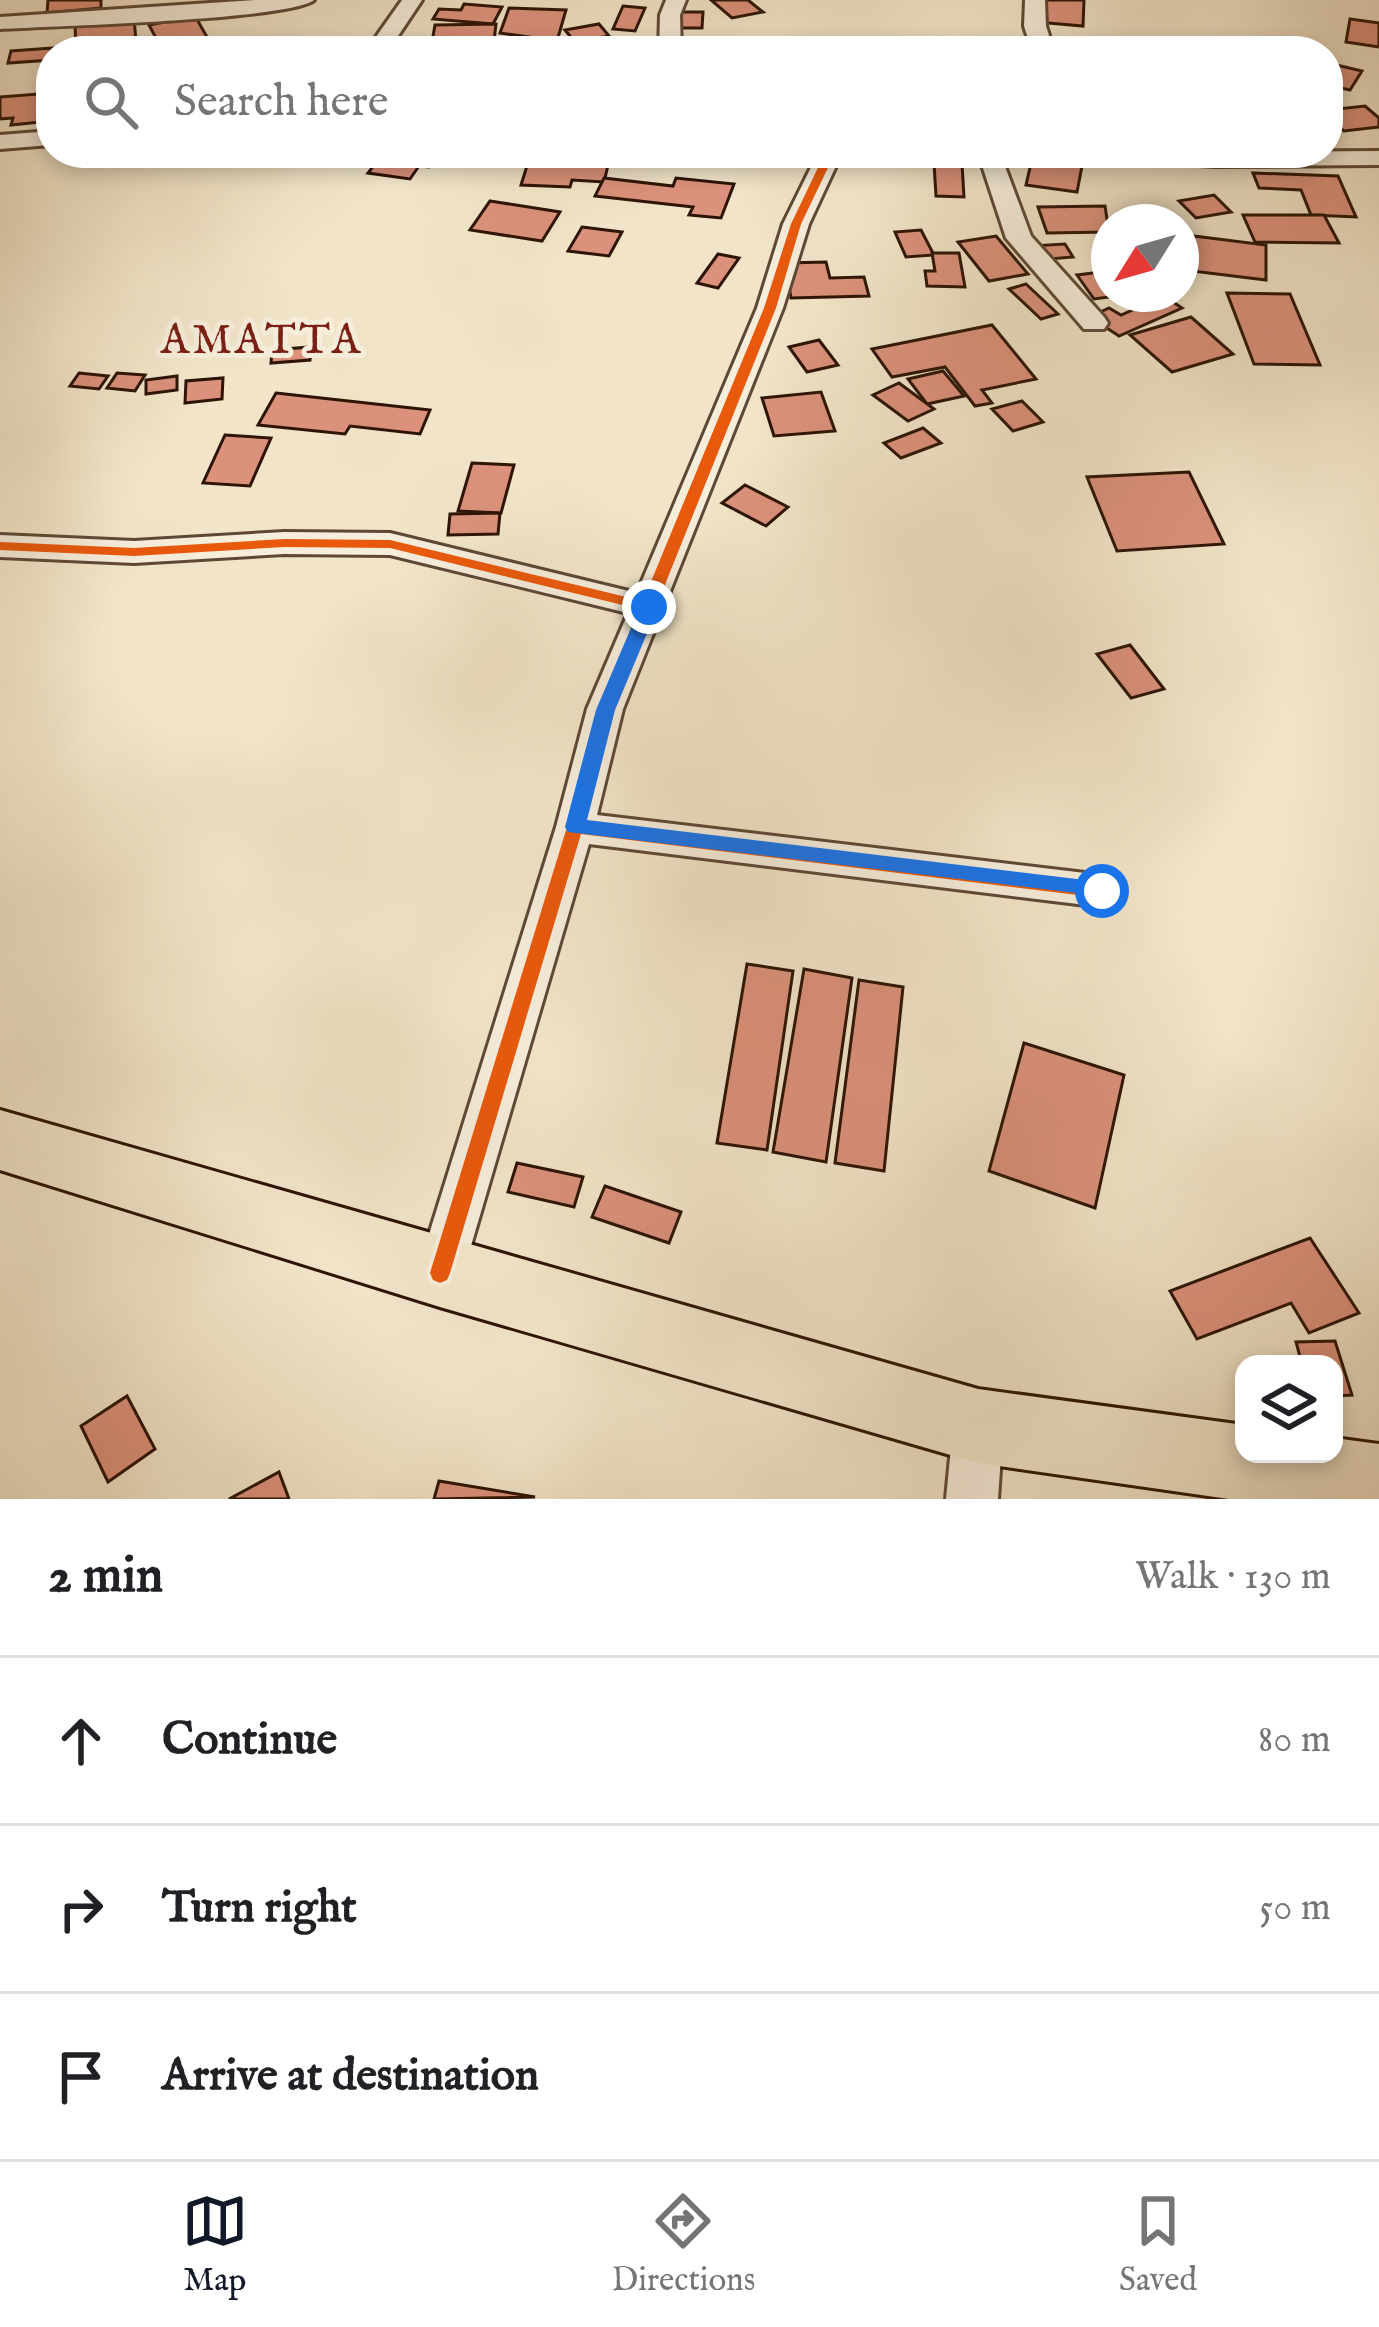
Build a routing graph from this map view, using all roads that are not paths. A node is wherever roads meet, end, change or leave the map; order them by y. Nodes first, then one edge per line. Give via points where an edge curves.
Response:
1 (304, 0) edge
2 (412, 0) edge
3 (676, 0) edge
4 (1035, 0) edge
5 (0, 22) edge
6 (387, 36) edge
7 (670, 36) edge
8 (1038, 36) edge
9 (36, 139) edge
10 (0, 142) edge
11 (1343, 158) edge
12 (1379, 158) edge
13 (823, 168) edge
14 (994, 168) edge
15 (1094, 323) dead end
16 (0, 546) edge
17 (649, 607) junction
18 (575, 827) junction
19 (1102, 891) dead end
20 (0, 1140) edge
21 (440, 1273) junction
22 (982, 1474) edge
23 (1379, 1482) edge

1 - 5 street
2 - 6 street
3 - 7 street
4 - 8 street
9 - 10 street
11 - 12 street
13 - 17 street
14 - 15 street via 1019,238
16 - 17 street via 134,552 390,544
17 - 18 street via 605,710
18 - 19 street
18 - 21 street
20 - 21 main road
21 - 22 main road
22 - 23 main road

